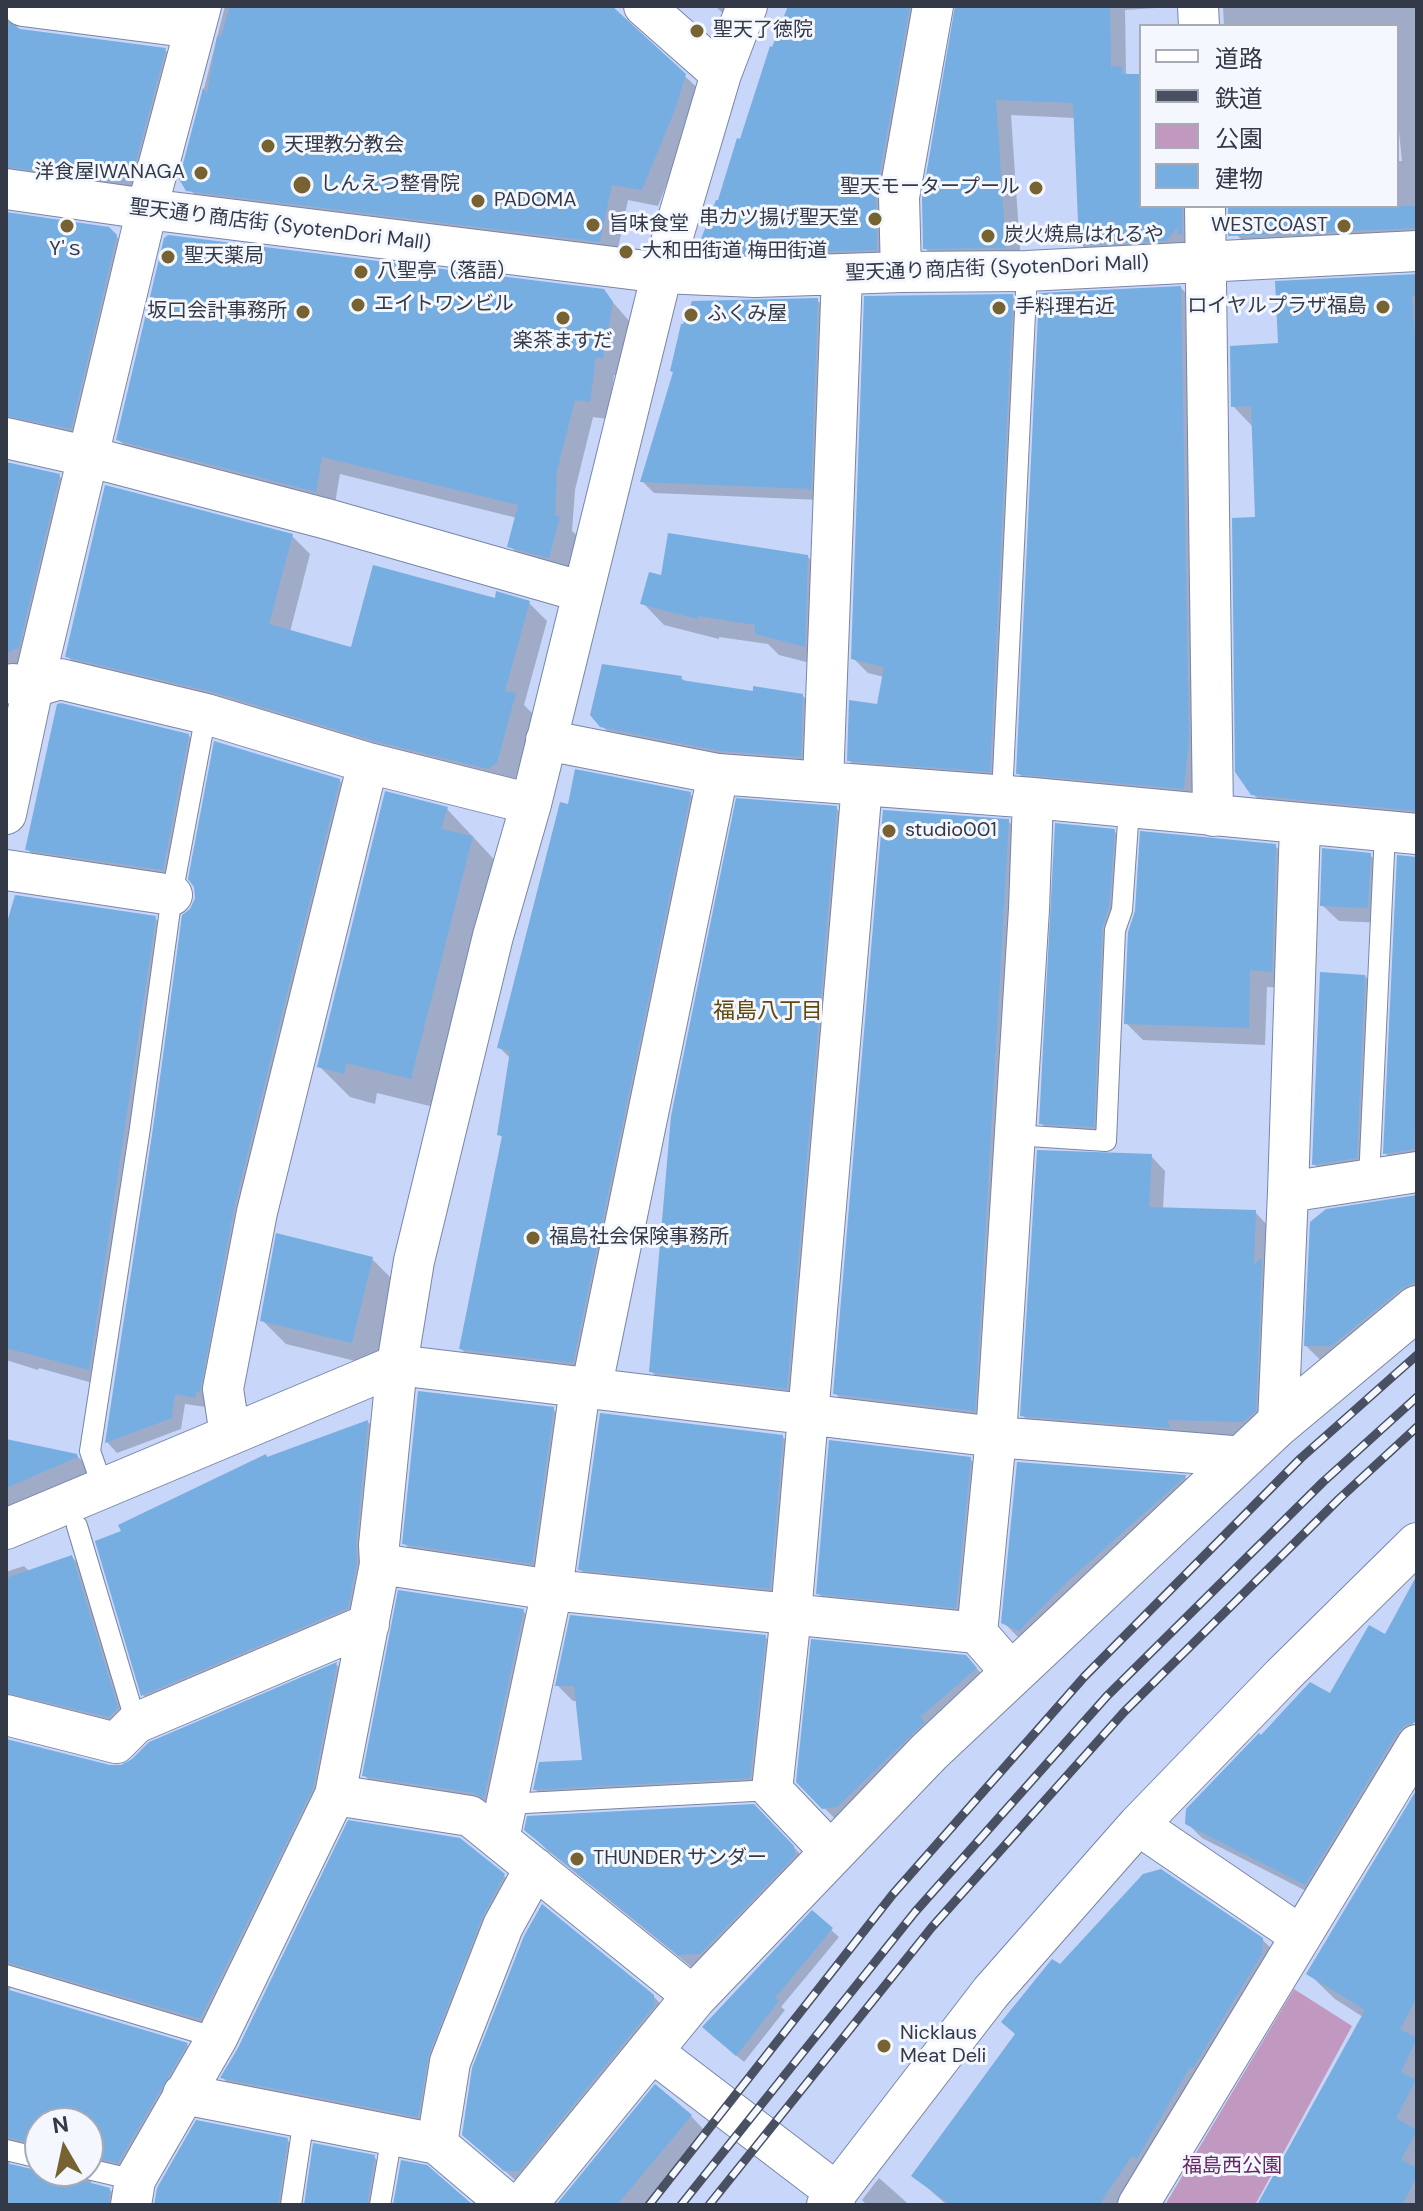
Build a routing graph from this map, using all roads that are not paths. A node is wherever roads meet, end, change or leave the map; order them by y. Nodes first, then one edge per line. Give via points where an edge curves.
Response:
1 (23, 6) edge
2 (644, 6) edge
3 (747, 6) edge
4 (933, 6) edge
5 (198, 17) edge
6 (721, 74) junction
7 (6, 189) edge
8 (1205, 208) edge
9 (147, 209) junction
10 (1417, 251) edge
11 (1206, 261) junction
12 (1027, 271) junction
13 (901, 272) junction
14 (662, 273) junction
15 (842, 275) junction
16 (6, 438) edge
17 (90, 457) junction
18 (583, 592) junction
19 (20, 685) edge
20 (206, 714) junction
21 (546, 740) junction
22 (368, 763) junction
23 (718, 774) junction
24 (842, 784) junction
25 (1018, 797) junction
26 (531, 804) junction
27 (1129, 808) junction
28 (6, 814) edge
29 (1213, 816) junction
30 (1300, 825) junction
31 (1401, 833) edge
32 (6, 870) edge
33 (172, 895) junction
34 (1014, 1135) junction
35 (1417, 1172) edge
36 (1369, 1180) junction
37 (1288, 1192) junction
38 (1417, 1308) edge
39 (397, 1365) junction
40 (586, 1389) junction
41 (806, 1416) junction
42 (1278, 1424) junction
43 (230, 1435) junction
44 (996, 1437) junction
45 (1244, 1457) junction
46 (103, 1488) junction
47 (77, 1526) dead end
48 (6, 1529) edge
49 (1417, 1543) edge
50 (380, 1564) junction
51 (552, 1590) junction
52 (791, 1614) junction
53 (369, 1624) junction
54 (977, 1633) junction
55 (1012, 1673) junction
56 (6, 1715) edge
57 (136, 1723) junction
58 (1417, 1745) edge
59 (772, 1790) junction
60 (335, 1795) junction
61 (503, 1821) junction
62 (1138, 1825) junction
63 (832, 1853) junction
64 (535, 1868) junction
65 (1301, 1936) junction
66 (6, 1975) edge
67 (694, 1997) junction
68 (217, 2038) junction
69 (650, 2050) junction
70 (183, 2094) junction
71 (304, 2118) junction
72 (392, 2135) junction
73 (437, 2144) junction
74 (104, 2177) edge
75 (133, 2192) edge
76 (832, 2199) edge
77 (291, 2205) edge
78 (380, 2205) edge
79 (509, 2205) edge
80 (524, 2205) edge
81 (1138, 2205) edge

1 - 5 street
2 - 6 street
3 - 6 street
4 - 13 street via 899,197
5 - 9 street
6 - 14 street
7 - 9 street, 聖天通り商店街 (SyotenDori Mall)
8 - 11 street
9 - 14 street, 聖天通り商店街 (SyotenDori Mall)
9 - 17 street
10 - 11 street, 聖天通り商店街 (SyotenDori Mall)
11 - 12 street, 聖天通り商店街 (SyotenDori Mall)
11 - 29 street
12 - 13 street, 聖天通り商店街 (SyotenDori Mall)
12 - 25 lane
13 - 15 street, 聖天通り商店街 (SyotenDori Mall)
14 - 15 street, 聖天通り商店街 (SyotenDori Mall)
14 - 18 street
15 - 24 street
16 - 17 street
17 - 18 street
17 - 19 street
18 - 21 street
19 - 20 street via 60,679
19 - 28 street
20 - 22 street
20 - 33 lane
21 - 23 street
21 - 26 street
22 - 26 street
22 - 43 street via 257,1212 223,1389
23 - 24 street
23 - 40 street
24 - 25 street
24 - 41 street
25 - 27 street
25 - 34 street via 1029,909
26 - 39 street via 493,936 414,1261
27 - 29 street
27 - 34 lane via 1122,910 1115,930 1106,1141
29 - 30 street
30 - 31 street
30 - 37 street
31 - 36 lane
32 - 33 street
33 - 46 lane via 90,1451
34 - 44 street
35 - 36 street
36 - 37 street
37 - 42 street
38 - 42 street
39 - 40 street
39 - 43 street
39 - 50 street
40 - 41 street
40 - 51 street
41 - 44 street
41 - 52 street
42 - 45 street
43 - 46 street
44 - 45 street
44 - 54 street
45 - 55 street
46 - 48 street
47 - 57 lane
49 - 62 street
50 - 51 street
50 - 53 street
51 - 52 street
51 - 61 street
52 - 54 street
52 - 59 street
53 - 57 street
53 - 60 street
54 - 55 street
55 - 63 street
56 - 57 street via 116,1743
58 - 65 street
59 - 61 lane
59 - 63 street
60 - 61 street
60 - 68 street
61 - 64 street
62 - 65 street
62 - 76 street via 991,1992
63 - 67 street
64 - 67 street
64 - 73 street via 503,1926 450,2062
65 - 81 street
66 - 68 lane
67 - 69 street
68 - 70 street
69 - 76 street
69 - 80 street
70 - 71 street
70 - 75 street
71 - 72 street
71 - 77 lane
72 - 73 street
72 - 78 lane
73 - 79 street
74 - 75 lane

